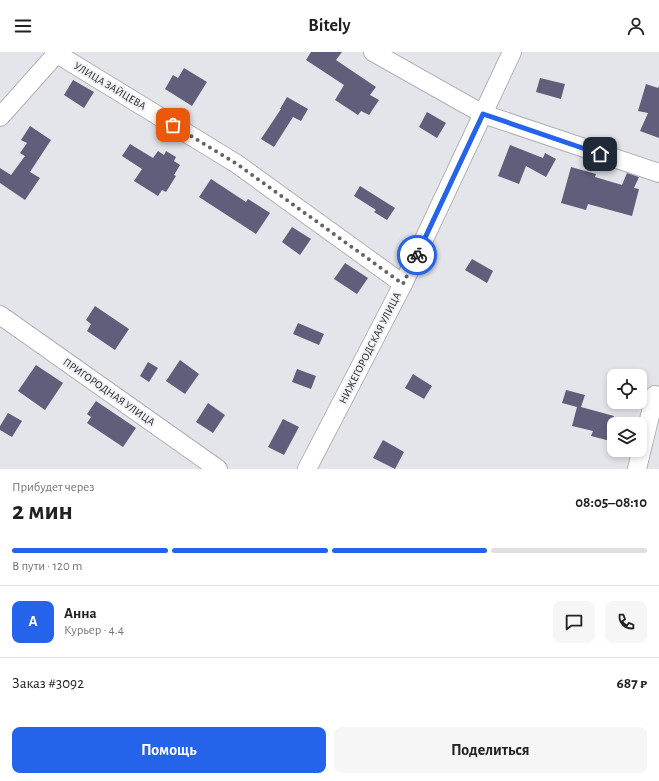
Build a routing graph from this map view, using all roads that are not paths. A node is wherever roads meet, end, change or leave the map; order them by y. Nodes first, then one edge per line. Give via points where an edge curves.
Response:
1 (373, 52) edge
2 (512, 52) edge
3 (56, 53) edge
4 (483, 114) junction
5 (0, 117) edge
6 (659, 173) edge
7 (403, 284) junction
8 (0, 315) edge
9 (655, 395) dead end
10 (218, 469) edge
11 (307, 469) edge
12 (637, 469) edge

1 - 4 street
2 - 4 street, НИЖЕГОРОДСКАЯ УЛИЦА
3 - 5 street
3 - 7 street, УЛИЦА ЗАЙЦЕВА via 237,164
4 - 6 street
4 - 7 street, НИЖЕГОРОДСКАЯ УЛИЦА
7 - 11 street, НИЖЕГОРОДСКАЯ УЛИЦА
8 - 10 street, ПРИГОРОДНАЯ УЛИЦА
9 - 12 street

